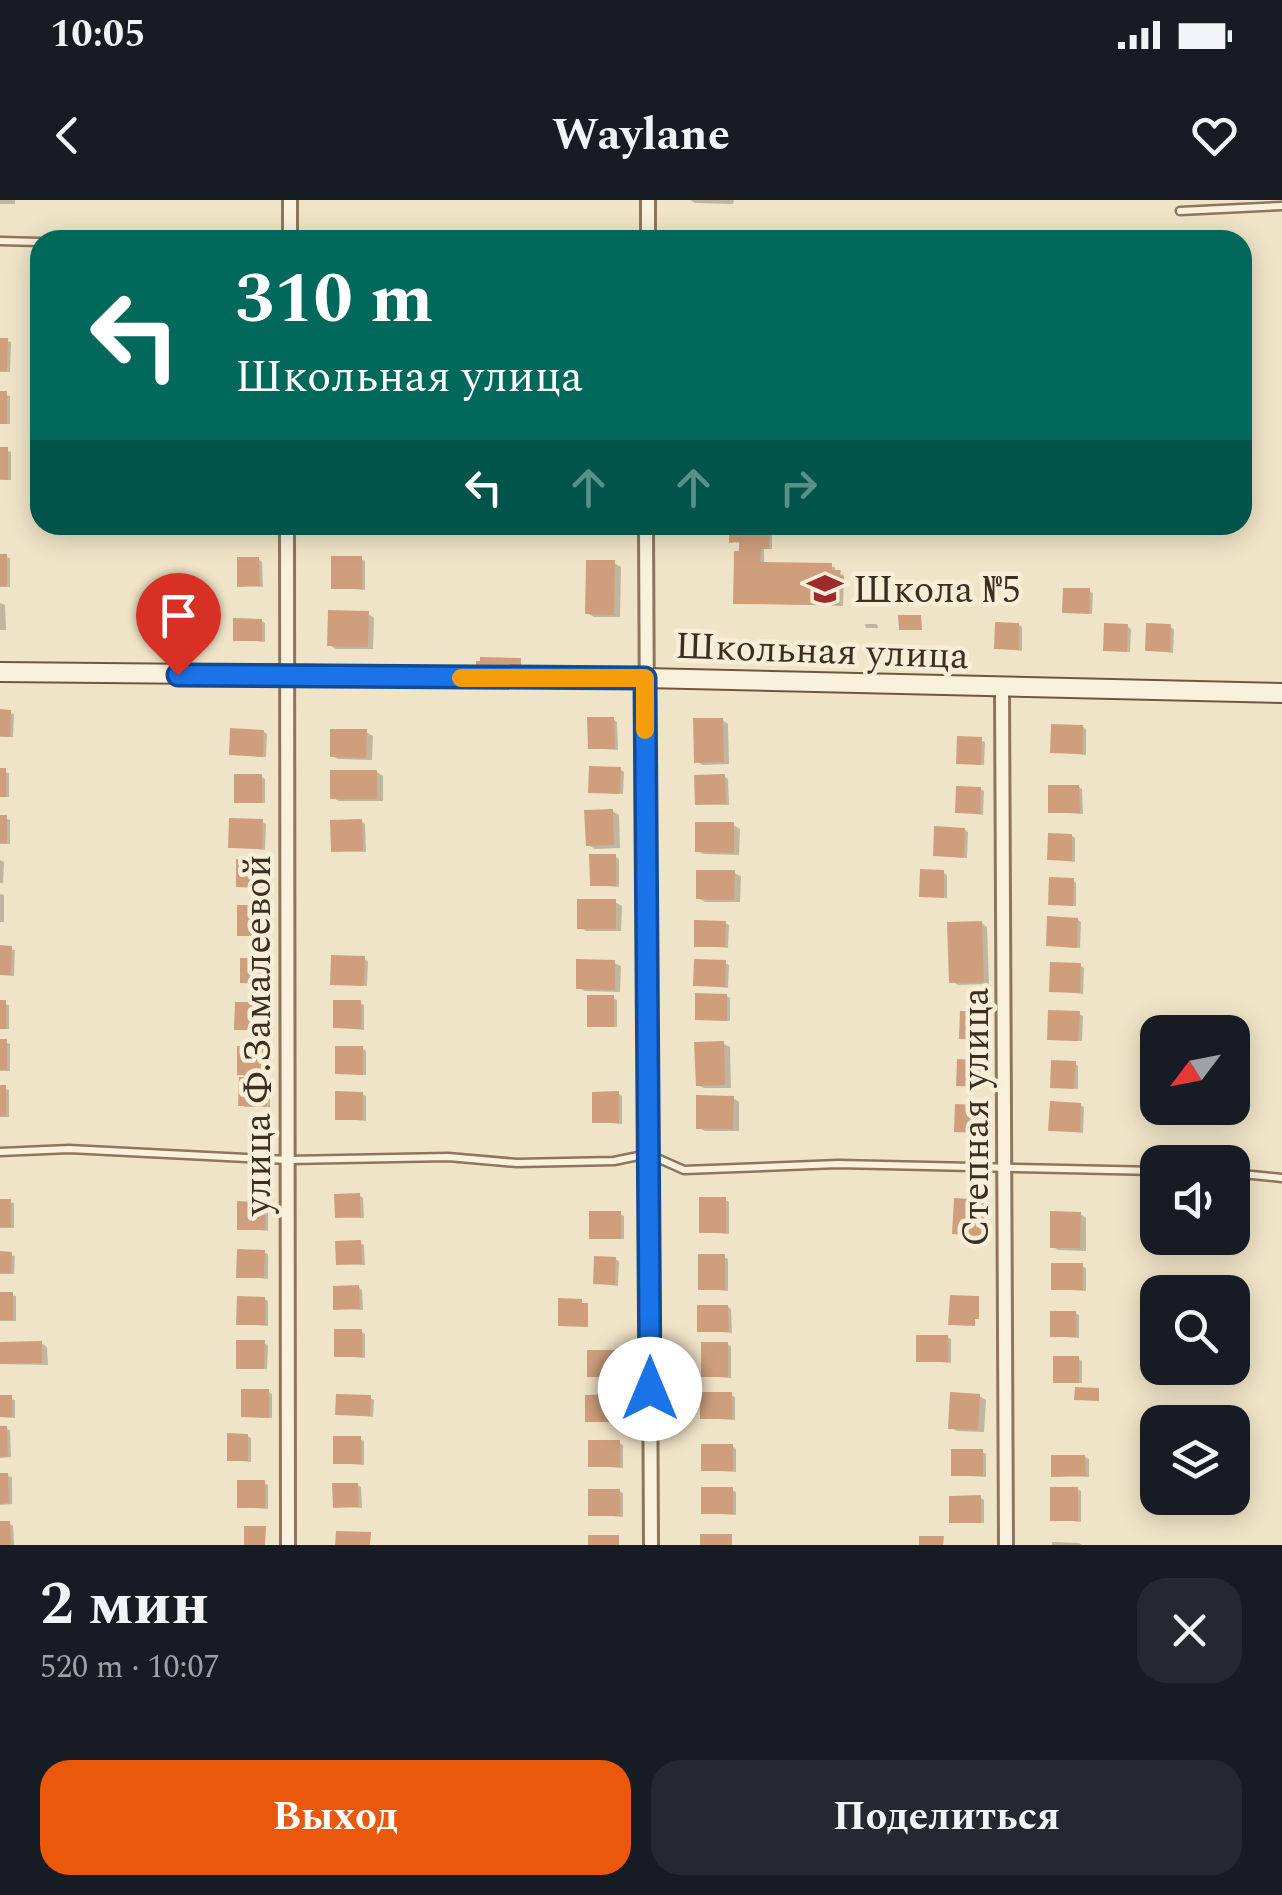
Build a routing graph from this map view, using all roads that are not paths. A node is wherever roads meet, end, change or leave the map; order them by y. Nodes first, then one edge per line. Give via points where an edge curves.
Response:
1 (290, 200) edge
2 (648, 200) edge
3 (1282, 206) edge
4 (1180, 211) dead end
5 (290, 230) edge
6 (648, 230) edge
7 (0, 242) edge
8 (30, 242) edge
9 (286, 535) edge
10 (646, 535) edge
11 (0, 672) edge
12 (285, 677) junction
13 (645, 678) junction
14 (1002, 688) junction
15 (1282, 693) edge
16 (0, 1152) edge
17 (648, 1154) junction
18 (288, 1160) junction
19 (1005, 1168) junction
20 (1140, 1171) edge
21 (1250, 1175) edge
22 (1282, 1178) edge
23 (288, 1545) edge
24 (651, 1545) edge
25 (1006, 1545) edge

1 - 5 street
2 - 6 street
3 - 4 lane
7 - 8 lane
9 - 12 street, улица Ф.Замалеевой
10 - 13 street
11 - 12 street, Школьная улица
12 - 13 street, Школьная улица
12 - 18 street, улица Ф.Замалеевой
13 - 14 street, Школьная улица
13 - 17 street
14 - 15 street, Школьная улица
14 - 19 street, Степная улица
16 - 18 lane via 69,1148
17 - 18 lane via 517,1163 448,1157
17 - 19 lane via 684,1170 838,1164
17 - 24 street
18 - 23 street, улица Ф.Замалеевой
19 - 20 lane
19 - 25 street, Степная улица
21 - 22 lane

